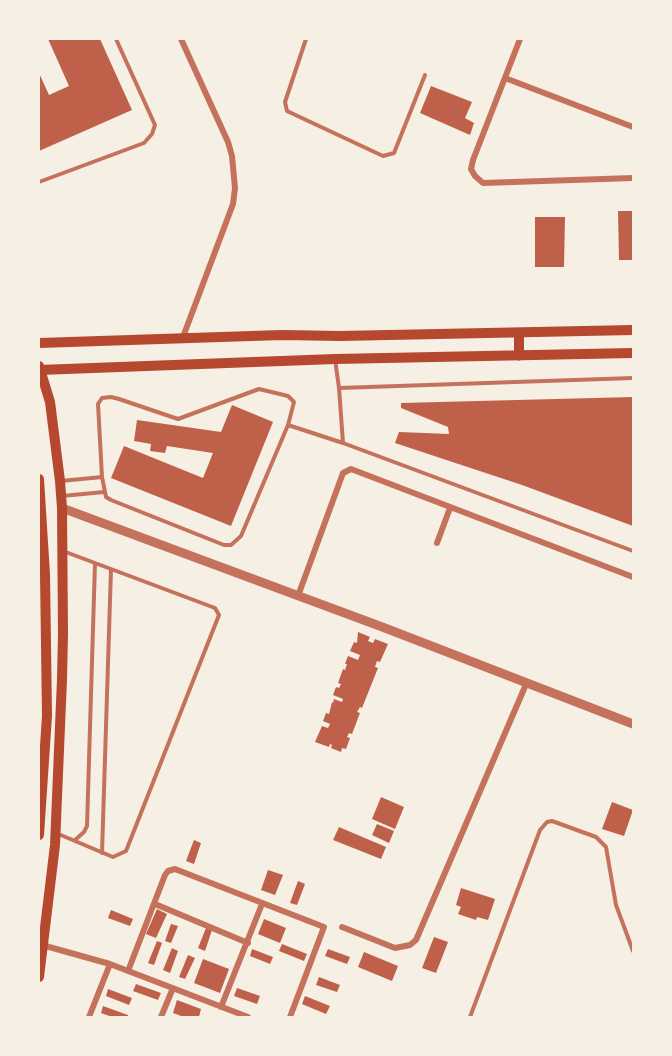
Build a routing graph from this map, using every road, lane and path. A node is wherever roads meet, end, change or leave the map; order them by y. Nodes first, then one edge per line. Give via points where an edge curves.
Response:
1 (116, 39) edge
2 (181, 39) edge
3 (306, 39) edge
4 (520, 39) edge
5 (425, 75) dead end
6 (505, 78) junction
7 (633, 127) edge
8 (633, 178) edge
9 (39, 182) edge
10 (633, 330) edge
11 (519, 333) junction
12 (183, 337) junction
13 (39, 343) edge
14 (633, 353) edge
15 (519, 356) junction
16 (336, 359) junction
17 (40, 369) edge
18 (633, 378) edge
19 (339, 388) junction
20 (288, 425) junction
21 (343, 443) junction
22 (102, 477) junction
23 (39, 479) edge
24 (60, 481) junction
25 (104, 492) junction
26 (40, 502) edge
27 (62, 502) junction
28 (450, 508) junction
29 (437, 543) dead end
30 (62, 550) junction
31 (633, 551) edge
32 (95, 563) junction
33 (111, 569) junction
34 (42, 575) edge
35 (633, 577) edge
36 (298, 596) junction
37 (527, 682) junction
38 (633, 724) edge
39 (41, 760) edge
40 (55, 832) junction
41 (39, 835) edge
42 (75, 840) junction
43 (102, 853) junction
44 (155, 904) junction
45 (262, 904) junction
46 (342, 927) dead end
47 (248, 943) junction
48 (41, 945) edge
49 (633, 951) edge
50 (110, 964) junction
51 (128, 971) junction
52 (39, 977) edge
53 (172, 988) junction
54 (221, 1006) junction
55 (89, 1017) edge
56 (161, 1017) edge
57 (248, 1017) edge
58 (290, 1017) edge
59 (470, 1017) edge

1 - 9 lane via 155,125 152,134 144,143
2 - 12 street via 228,142 235,188 233,204
3 - 5 lane via 285,102 287,111 383,156 394,153
4 - 6 street
6 - 7 street
6 - 8 street via 471,169 483,183
10 - 11 main road
11 - 12 main road
11 - 15 main road
12 - 13 main road
14 - 15 main road
15 - 16 main road
16 - 17 main road
16 - 19 lane
17 - 24 main road via 50,402
18 - 19 lane
19 - 21 lane
20 - 21 lane
20 - 22 lane via 293,399 265,389 251,390 178,419 119,399 102,398 98,404
20 - 25 lane via 241,536 231,545 113,501
21 - 31 lane
22 - 24 lane
22 - 25 lane
23 - 26 main road
24 - 27 main road
25 - 27 lane
26 - 34 main road
27 - 30 main road
27 - 36 street
28 - 29 street
28 - 35 street
28 - 36 street via 356,470 346,470
30 - 32 lane
30 - 40 main road via 62,679
32 - 33 lane
32 - 42 lane via 87,826
33 - 43 lane
33 - 43 lane via 215,608 219,615 126,851 113,857
34 - 39 main road via 47,716
36 - 37 street
37 - 38 street
37 - 46 street via 416,940 395,948
39 - 41 main road
40 - 42 lane
40 - 48 main road
42 - 43 lane
44 - 45 street via 165,875 175,869
44 - 47 street
44 - 51 street
45 - 47 street
45 - 58 street via 324,927
47 - 54 street
48 - 50 street
48 - 52 main road
49 - 59 lane via 616,905 606,847 596,837 552,820 547,822 540,830
50 - 51 street
50 - 55 street
51 - 53 street
53 - 54 street
53 - 56 street
54 - 57 street

